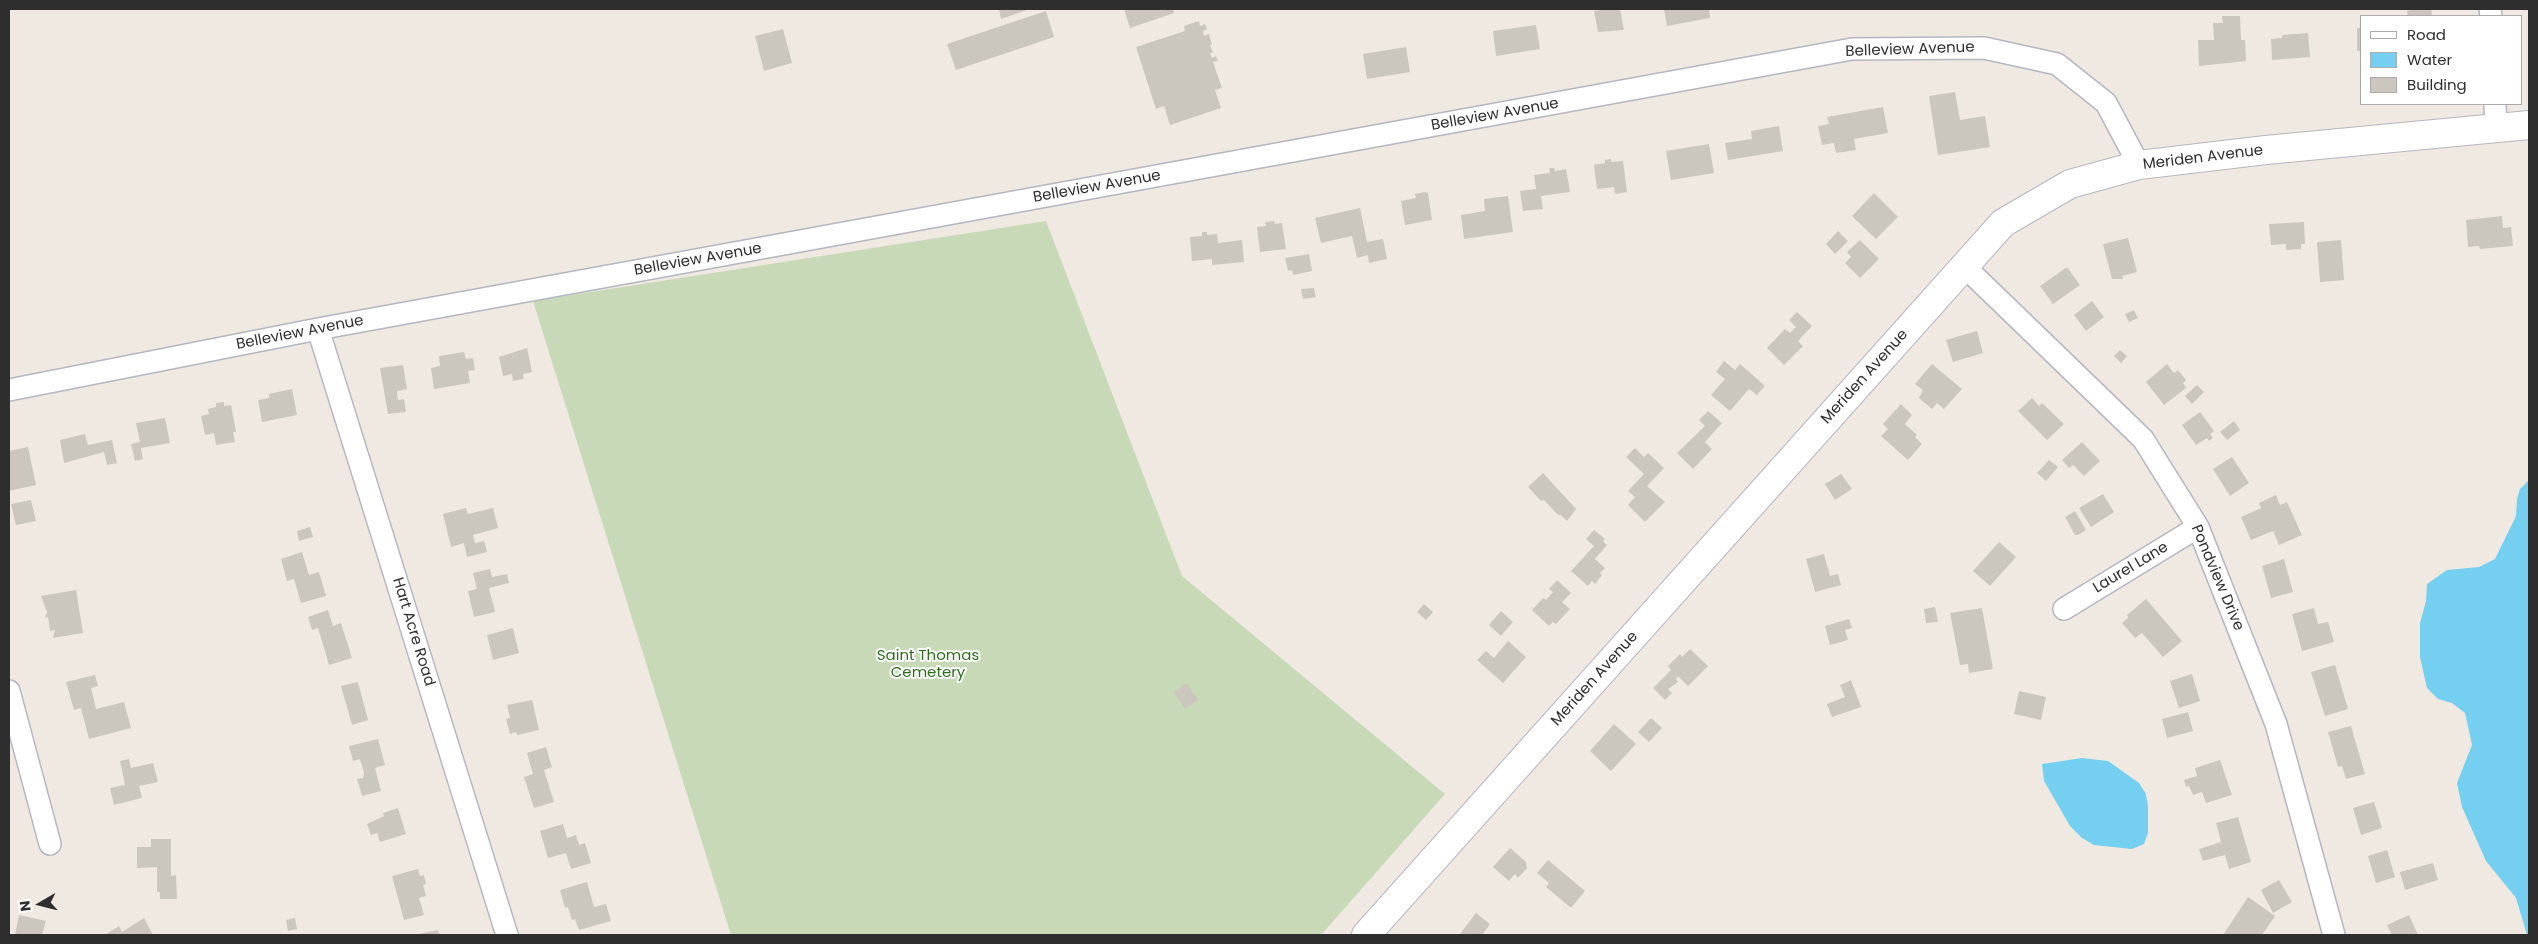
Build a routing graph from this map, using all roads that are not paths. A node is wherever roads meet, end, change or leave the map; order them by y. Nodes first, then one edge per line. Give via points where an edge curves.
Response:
1 (2495, 116) edge
2 (2529, 125) edge
3 (2139, 165) junction
4 (1964, 266) junction
5 (318, 329) junction
6 (9, 390) edge
7 (2198, 527) junction
8 (2064, 609) dead end
9 (9, 691) edge
10 (50, 844) dead end
11 (508, 935) edge
12 (1366, 935) edge
13 (2334, 935) edge

1 - 2 main road, Meriden Avenue
1 - 3 main road, Meriden Avenue
3 - 4 main road, Meriden Avenue via 2070,184 2003,224
3 - 5 street, Belleview Avenue via 2106,102 2057,64 1984,48 1852,50
4 - 7 street, Pondview Drive via 2144,439
4 - 12 main road, Meriden Avenue
5 - 6 street, Belleview Avenue
5 - 11 street, Hart Acre Road
7 - 8 street, Laurel Lane
7 - 13 street, Pondview Drive via 2276,724
9 - 10 street

